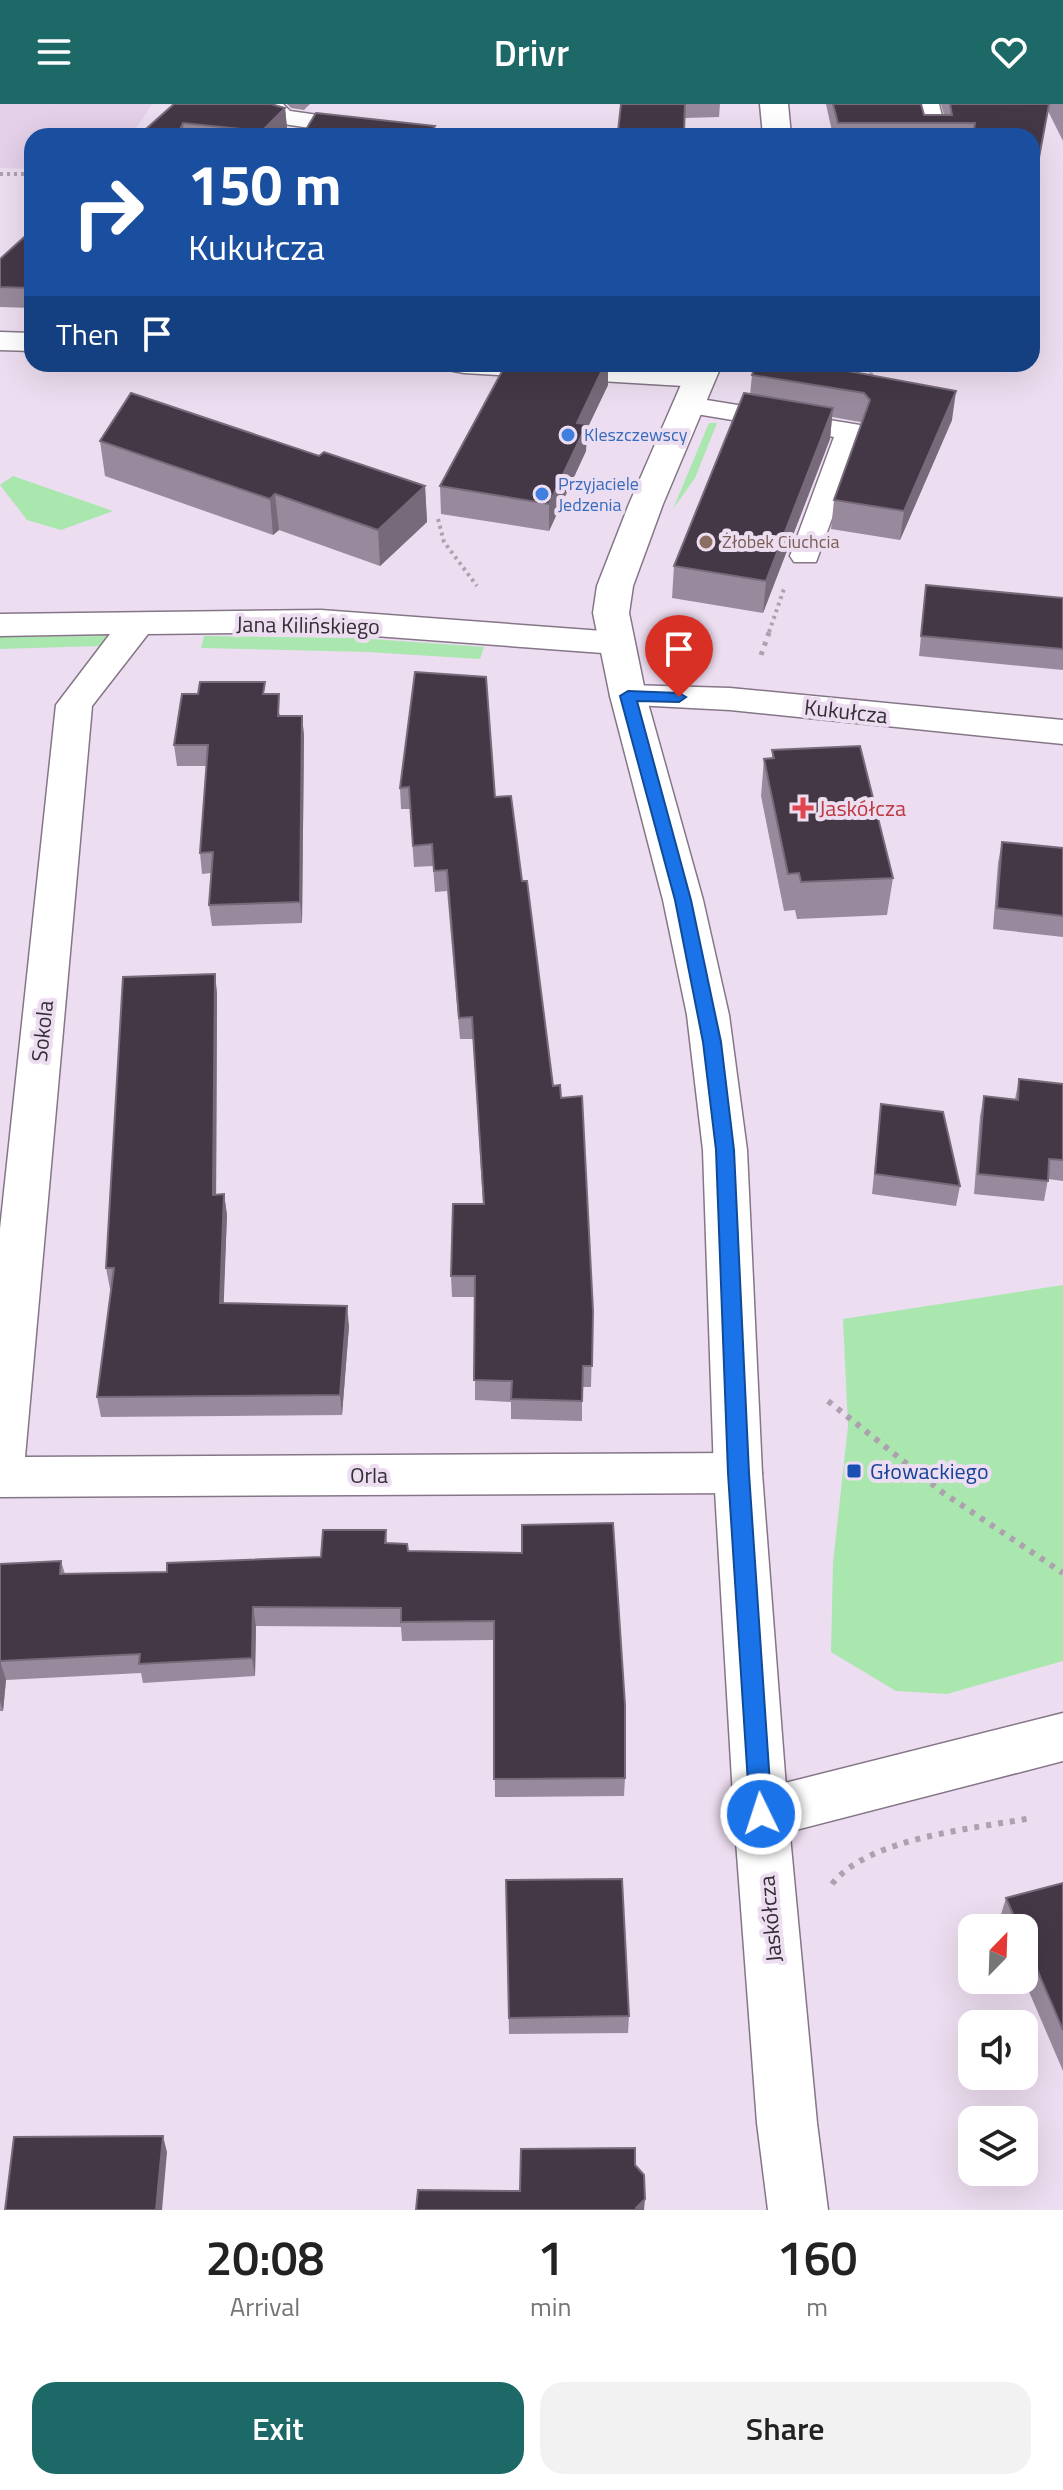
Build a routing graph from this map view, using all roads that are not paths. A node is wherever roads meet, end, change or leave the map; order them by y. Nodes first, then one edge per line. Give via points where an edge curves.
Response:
1 (774, 104) edge
2 (927, 104) edge
3 (273, 119) edge
4 (349, 128) edge
5 (776, 128) edge
6 (933, 128) edge
7 (0, 341) edge
8 (24, 342) edge
9 (568, 372) edge
10 (698, 382) edge
11 (805, 556) dead end
12 (137, 624) junction
13 (0, 625) edge
14 (616, 643) junction
15 (628, 696) junction
16 (1063, 732) edge
17 (0, 1459) edge
18 (738, 1473) junction
19 (0, 1477) edge
20 (1063, 1737) edge
21 (761, 1814) junction
22 (798, 2210) edge

1 - 5 street
2 - 6 lane
3 - 4 lane
7 - 8 street
9 - 10 street
10 - 11 lane via 850,431
10 - 14 street, Jaskółcza via 615,586 611,613
12 - 13 street, Jana Kilińskiego
12 - 14 street, Jana Kilińskiego via 321,621
12 - 17 street, Sokola via 74,705
14 - 15 street, Jaskółcza
15 - 16 street, Kukułcza via 730,699
15 - 18 street, Jaskółcza via 708,1015 725,1150
18 - 19 street, Orla
18 - 21 street, Jaskółcza
20 - 21 street
21 - 22 street, Jaskółcza

